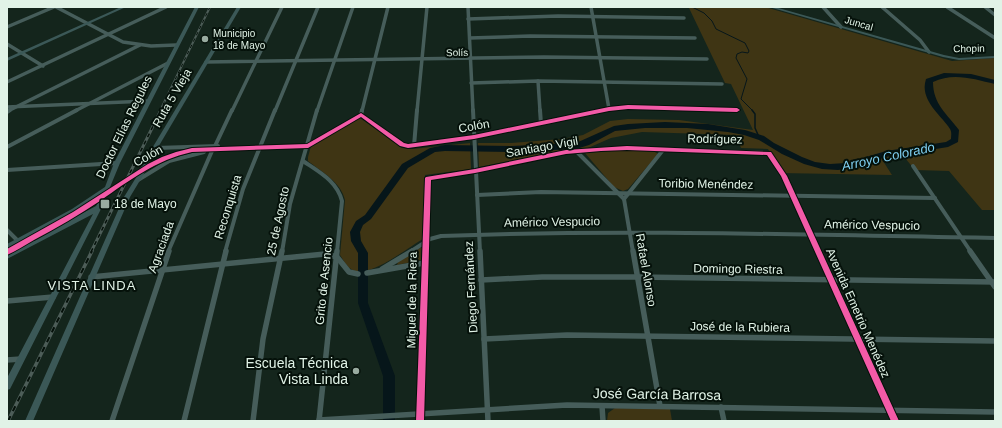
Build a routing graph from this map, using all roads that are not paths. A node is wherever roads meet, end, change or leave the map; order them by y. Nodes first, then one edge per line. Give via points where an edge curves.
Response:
1 (55, 7) edge
2 (124, 7) edge
3 (164, 7) edge
4 (197, 7) edge
5 (239, 7) edge
6 (282, 7) edge
7 (318, 7) edge
8 (353, 7) edge
9 (388, 7) edge
10 (428, 7) edge
11 (468, 7) edge
12 (591, 7) edge
13 (771, 7) edge
14 (823, 7) edge
15 (882, 7) edge
16 (947, 7) edge
17 (985, 7) edge
18 (995, 15) edge
19 (592, 17) junction
20 (684, 18) dead end
21 (468, 19) junction
22 (87, 24) junction
23 (7, 27) edge
24 (841, 27) junction
25 (108, 35) junction
26 (596, 37) junction
27 (470, 38) junction
28 (695, 38) dead end
29 (995, 38) edge
30 (7, 44) edge
31 (140, 45) junction
32 (176, 45) junction
33 (929, 52) junction
34 (22, 53) junction
35 (943, 56) joint
36 (995, 57) edge
37 (599, 58) junction
38 (470, 59) junction
39 (707, 59) dead end
40 (7, 60) edge
41 (335, 60) junction
42 (375, 60) junction
43 (422, 60) junction
44 (256, 61) junction
45 (296, 61) junction
46 (206, 62) junction
47 (168, 63) junction
48 (43, 66) junction
49 (538, 81) junction
50 (7, 82) edge
51 (604, 82) junction
52 (471, 83) junction
53 (722, 84) dead end
54 (148, 101) junction
55 (87, 104) junction
56 (7, 107) edge
57 (16, 108) junction
58 (609, 109) junction
59 (738, 110) dead end
60 (7, 112) edge
61 (361, 115) junction
62 (541, 124) junction
63 (474, 138) junction
64 (215, 146) junction
65 (308, 146) junction
66 (414, 146) junction
67 (7, 147) edge
68 (261, 147) junction
69 (156, 148) junction
70 (231, 148) junction
71 (663, 150) junction
72 (576, 151) junction
73 (212, 152) junction
74 (767, 152) joint
75 (303, 161) junction
76 (117, 163) junction
77 (913, 166) dead end
78 (7, 170) edge
79 (475, 171) junction
80 (138, 179) junction
81 (427, 180) joint
82 (106, 190) junction
83 (618, 193) junction
84 (629, 193) junction
85 (477, 195) junction
86 (793, 196) junction
87 (936, 198) junction
88 (624, 199) junction
89 (99, 205) junction
90 (7, 230) edge
91 (629, 232) junction
92 (479, 234) junction
93 (810, 235) junction
94 (963, 238) junction
95 (995, 238) edge
96 (18, 241) junction
97 (425, 242) junction
98 (8, 245) edge
99 (7, 252) edge
100 (7, 256) edge
101 (337, 257) junction
102 (281, 259) junction
103 (424, 263) junction
104 (223, 264) junction
105 (382, 269) junction
106 (162, 271) junction
107 (367, 273) dead end
108 (358, 274) dead end
109 (91, 277) junction
110 (637, 277) junction
111 (481, 280) junction
112 (830, 280) junction
113 (994, 284) edge
114 (53, 297) junction
115 (7, 300) edge
116 (648, 336) junction
117 (484, 339) junction
118 (858, 340) junction
119 (995, 341) edge
120 (21, 359) junction
121 (7, 360) edge
122 (7, 386) edge
123 (602, 406) junction
124 (660, 406) junction
125 (721, 406) junction
126 (488, 410) junction
127 (890, 410) junction
128 (995, 412) edge
129 (421, 414) junction
130 (319, 420) edge
131 (28, 421) edge
132 (112, 421) edge
133 (184, 421) edge
134 (253, 421) edge
135 (420, 421) edge
136 (488, 421) edge
137 (603, 421) edge
138 (724, 421) edge
139 (894, 421) edge

1 - 22 street
1 - 23 street
2 - 22 street
3 - 25 street
4 - 32 street, Doctor Elías Regules
5 - 46 street, Ruta 5 Vieja
6 - 44 street
7 - 45 street, Reconquista
8 - 41 street, 25 de Agosto
9 - 42 street
10 - 43 street
11 - 21 street, Diego Fernández
12 - 19 street
13 - 24 street, Juncal
14 - 24 street
15 - 33 street via 920,40
16 - 29 street
17 - 18 street
19 - 20 street
19 - 21 street
19 - 26 street
21 - 27 street, Diego Fernández
22 - 25 street
22 - 34 street
24 - 33 street, Juncal
25 - 31 street via 123,42
25 - 48 street
26 - 27 street
26 - 28 street
26 - 37 street
27 - 38 street, Diego Fernández
30 - 34 street
31 - 32 street
31 - 57 street
32 - 47 street, Doctor Elías Regules
33 - 35 street, Juncal
34 - 40 street
34 - 48 street
35 - 36 street, Chopin via 959,59
37 - 38 street, Solís
37 - 39 street, Solís
37 - 51 street
38 - 43 street, Solís
38 - 52 street, Diego Fernández
41 - 42 street, Solís
41 - 45 street, Solís
41 - 65 street, 25 de Agosto
42 - 43 street, Solís
42 - 61 street
43 - 66 street
44 - 45 street, Solís
44 - 46 street, Solís
44 - 64 street
45 - 68 street, Reconquista
46 - 69 street, Ruta 5 Vieja
47 - 54 street, Doctor Elías Regules
47 - 55 street
48 - 50 street
49 - 51 street
49 - 52 street
49 - 62 street
51 - 53 street
51 - 58 street
52 - 63 street, Diego Fernández
54 - 55 street
54 - 76 street, Doctor Elías Regules
55 - 57 street
55 - 67 street
56 - 57 street
57 - 60 street
58 - 59 street, Colón via 628,107
58 - 62 street, Colón
61 - 65 street, Colón
61 - 66 street, Colón via 402,145
62 - 63 street, Colón
63 - 66 street, Colón
63 - 79 street, Diego Fernández
64 - 69 street, Colón
64 - 70 street, Colón
65 - 68 street, Colón
65 - 75 street, 25 de Agosto
68 - 70 street, Colón
68 - 104 street, Reconquista via 243,190
69 - 80 street, Ruta 5 Vieja, bridge
70 - 73 street, Colón
70 - 99 street, Colón via 182,151 154,164 59,224
71 - 72 street, Santiago Vigil via 627,148
71 - 74 street, Rodríguez
71 - 84 street
72 - 79 street, Santiago Vigil
72 - 83 street, Santiago Vigil
73 - 80 street, Colón via 186,154 168,160
73 - 106 street, Agraciada
74 - 86 street, Avenida Emetrio Menédez via 784,176
75 - 101 street, Grito de Asencio via 337,187 341,194
75 - 102 street, 25 de Agosto via 290,204
76 - 78 street
76 - 82 street, Doctor Elías Regules
77 - 87 street
79 - 81 street, Santiago Vigil via 431,176
79 - 85 street, Diego Fernández
80 - 109 street, Ruta 5 Vieja via 126,197
81 - 97 street, Miguel de la Riera
82 - 89 street, Doctor Elías Regules, bridge
82 - 96 street via 74,211
83 - 84 street, Toribio Menéndez
83 - 85 street, Toribio Menéndez via 541,192
83 - 88 street, Santiago Vigil
84 - 86 street, Toribio Menéndez
84 - 88 street
85 - 92 street, Diego Fernández
86 - 87 street, Toribio Menéndez
86 - 93 street, Avenida Emetrio Menédez
87 - 94 street
88 - 91 street, Rafael Alonso
89 - 100 street
89 - 114 street, Doctor Elías Regules
90 - 96 street
91 - 92 street, Américo Vespucio
91 - 93 street, Américo Vespucio
91 - 110 street, Rafael Alonso
92 - 97 street, Américo Vespucio via 441,236
92 - 111 street, Diego Fernández
93 - 94 street, Américo Vespucio
93 - 112 street, Avenida Emetrio Menédez
94 - 95 street, Américo Vespucio
94 - 113 street
96 - 98 street
97 - 103 street, Miguel de la Riera
97 - 105 street, Américo Vespucio
101 - 102 street via 325,254
101 - 108 street via 349,272
101 - 130 street, Grito de Asencio
102 - 104 street
102 - 134 street, 25 de Agosto via 263,339
103 - 105 street, Américo Vespucio
103 - 129 street, Miguel de la Riera
104 - 106 street
104 - 133 street, Reconquista
105 - 107 street, Américo Vespucio
106 - 109 street
106 - 132 street, Agraciada
109 - 131 street, Ruta 5 Vieja
110 - 111 street, Domingo Riestra
110 - 112 street, Domingo Riestra
110 - 116 street, Rafael Alonso
111 - 117 street, Diego Fernández
112 - 113 street, Domingo Riestra
112 - 118 street, Avenida Emetrio Menédez
114 - 115 street
114 - 120 street, Doctor Elías Regules
116 - 117 street, José de la Rubiera via 568,335
116 - 118 street, José de la Rubiera
116 - 124 street, Rafael Alonso
117 - 126 street, Diego Fernández
118 - 119 street, José de la Rubiera
118 - 127 street, Avenida Emetrio Menédez
120 - 121 street
120 - 122 street, Doctor Elías Regules
123 - 124 street, José García Barrosa
123 - 126 street, José García Barrosa via 567,405
123 - 137 street
124 - 125 street, José García Barrosa
125 - 127 street, José García Barrosa
125 - 138 street
126 - 129 street, José García Barrosa
126 - 136 street, Diego Fernández
127 - 128 street, José García Barrosa
127 - 139 street, Avenida Emetrio Menédez
129 - 130 street, José García Barrosa
129 - 135 street, Miguel de la Riera

